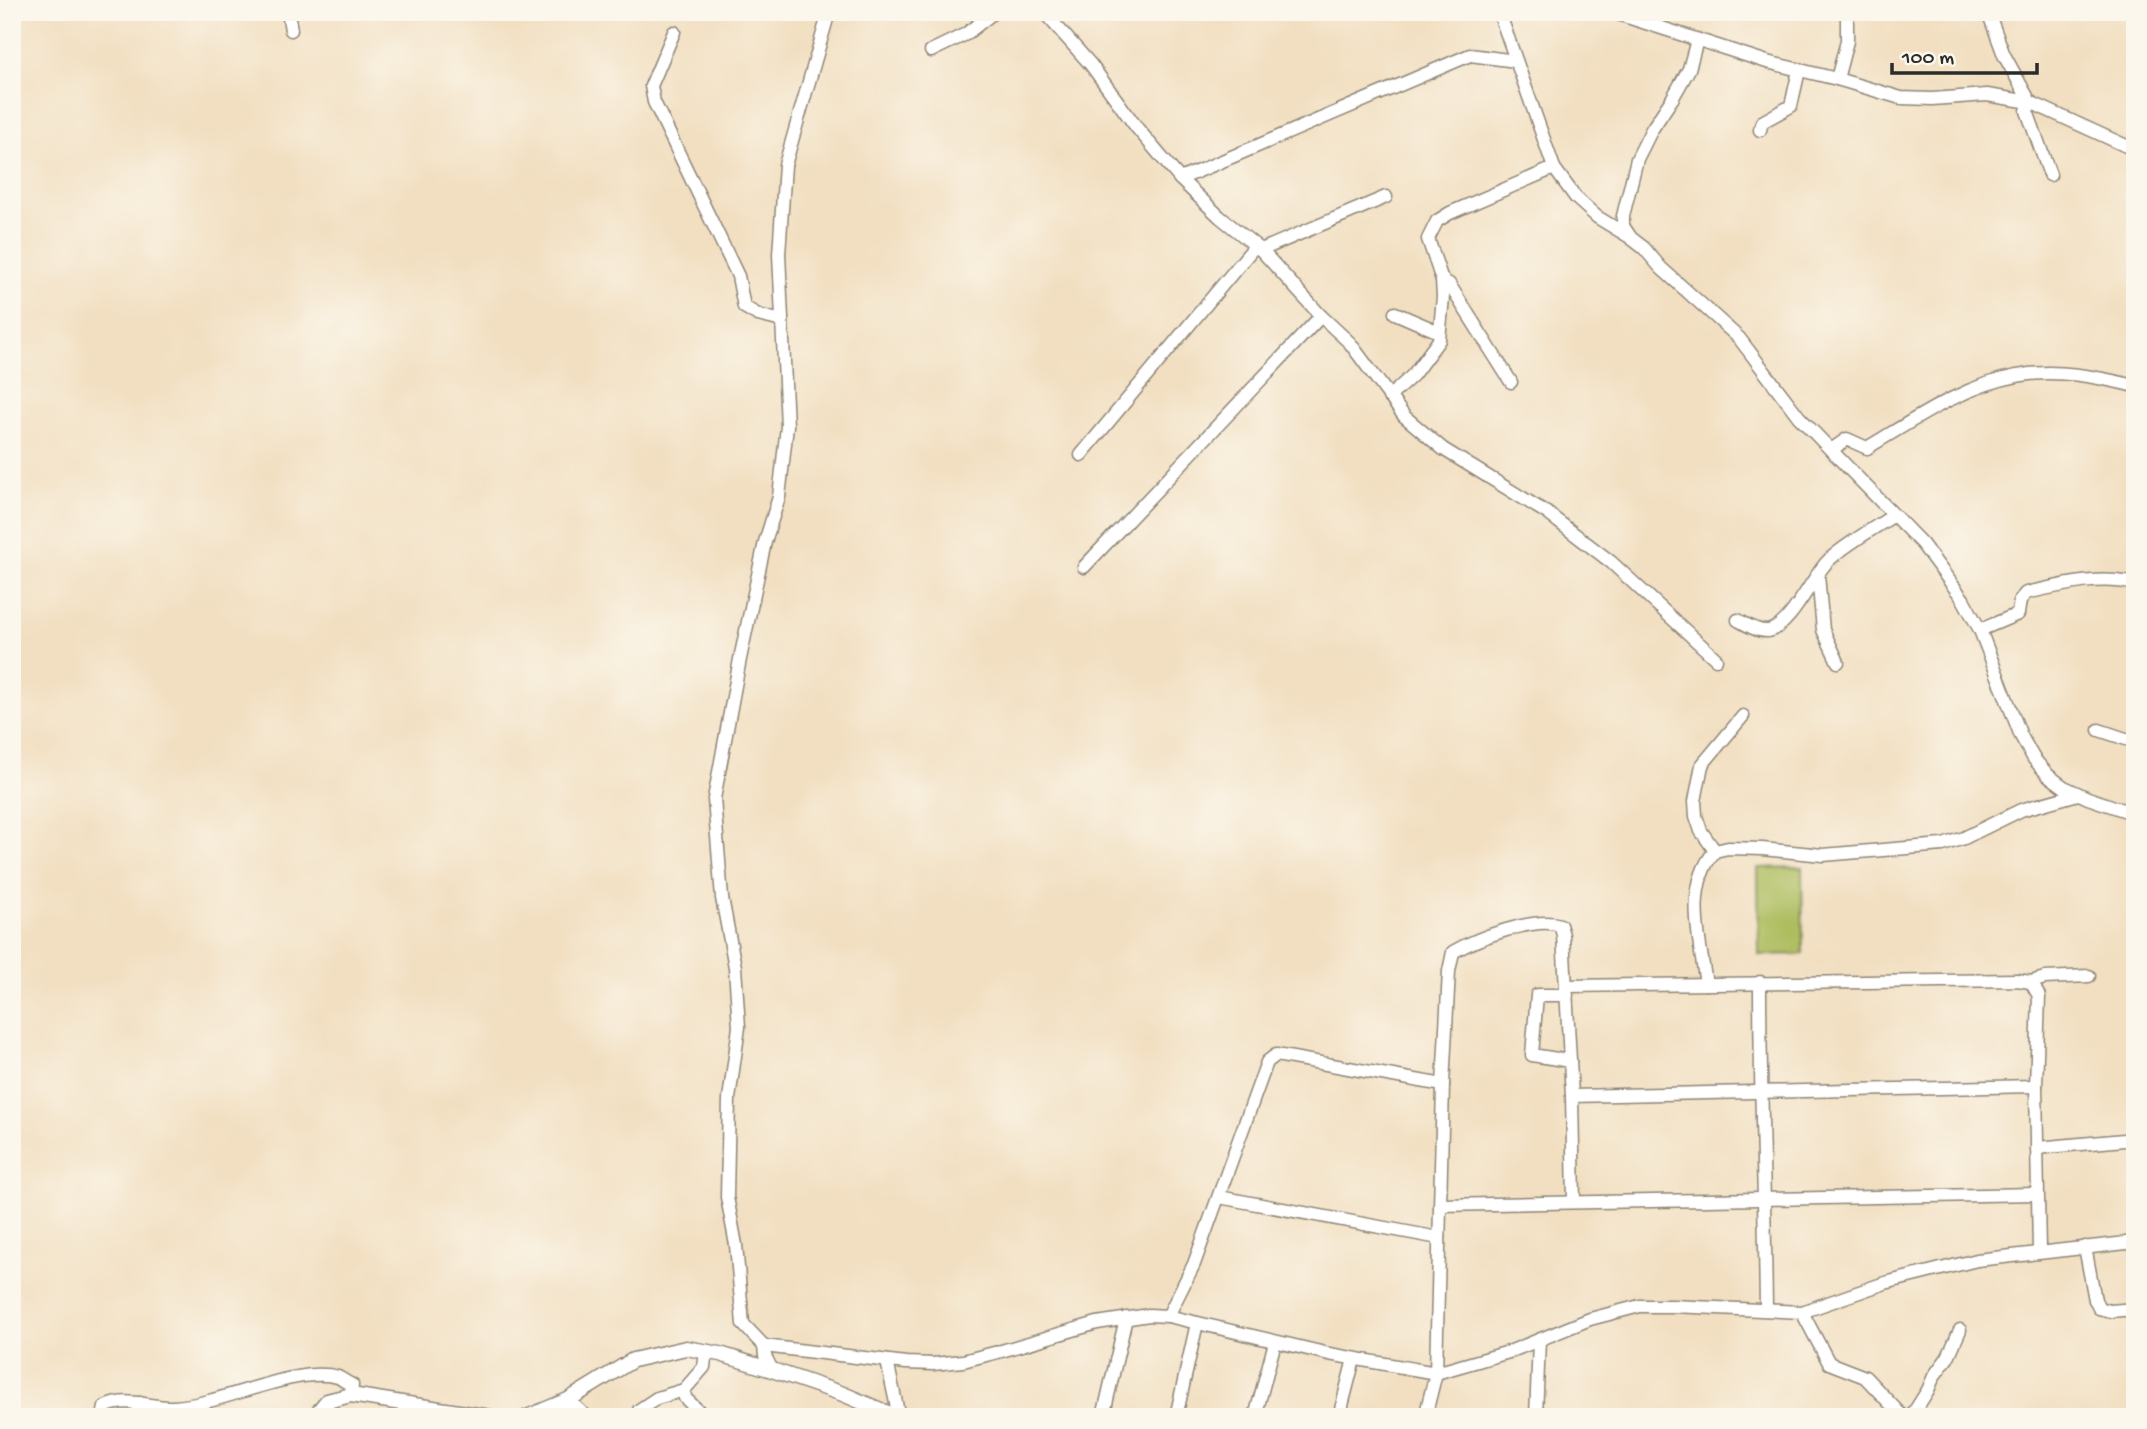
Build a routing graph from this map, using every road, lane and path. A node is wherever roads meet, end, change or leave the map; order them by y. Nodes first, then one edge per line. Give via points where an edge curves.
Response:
1 (288, 12) edge
2 (829, 12) edge
3 (994, 12) edge
4 (1044, 12) edge
5 (1499, 12) edge
6 (1612, 12) edge
7 (1847, 12) edge
8 (1988, 12) edge
9 (291, 30) dead end
10 (674, 32) dead end
11 (1697, 40) junction
12 (931, 51) dead end
13 (1516, 61) junction
14 (1799, 69) junction
15 (1837, 79) junction
16 (2030, 102) junction
17 (1760, 130) dead end
18 (2135, 150) edge
19 (1554, 168) junction
20 (2050, 176) dead end
21 (1180, 179) junction
22 (1386, 197) dead end
23 (1631, 238) junction
24 (1258, 248) junction
25 (1442, 280) junction
26 (1395, 313) dead end
27 (1321, 316) junction
28 (782, 321) junction
29 (1439, 332) junction
30 (1511, 383) dead end
31 (2135, 386) edge
32 (1389, 397) junction
33 (1831, 450) junction
34 (1081, 455) dead end
35 (1894, 515) junction
36 (1084, 567) dead end
37 (1818, 575) junction
38 (2135, 584) edge
39 (1738, 620) dead end
40 (1980, 630) junction
41 (1716, 659) dead end
42 (1838, 662) dead end
43 (1743, 716) dead end
44 (2099, 730) dead end
45 (2135, 743) edge
46 (2078, 794) junction
47 (2135, 814) edge
48 (1715, 851) junction
49 (2089, 976) dead end
50 (1760, 982) junction
51 (2031, 982) junction
52 (1706, 984) junction
53 (1567, 991) junction
54 (1570, 1060) junction
55 (1443, 1085) junction
56 (2036, 1086) junction
57 (1760, 1091) junction
58 (1572, 1096) junction
59 (2135, 1139) edge
60 (2037, 1148) junction
61 (2037, 1194) junction
62 (1219, 1197) junction
63 (1765, 1199) junction
64 (1574, 1202) junction
65 (1440, 1205) junction
66 (1439, 1238) junction
67 (2135, 1242) edge
68 (2085, 1247) junction
69 (2039, 1252) junction
70 (2135, 1309) edge
71 (1766, 1310) junction
72 (1802, 1312) junction
73 (1168, 1316) junction
74 (1126, 1318) junction
75 (1198, 1324) junction
76 (1961, 1330) dead end
77 (1539, 1340) junction
78 (1275, 1342) junction
79 (764, 1346) junction
80 (706, 1351) junction
81 (1354, 1359) junction
82 (887, 1361) junction
83 (772, 1370) junction
84 (1436, 1373) junction
85 (684, 1390) junction
86 (351, 1395) junction
87 (568, 1400) junction
88 (140, 1403) junction
89 (639, 1410) dead end
90 (198, 1411) edge
91 (103, 1417) edge
92 (137, 1417) edge
93 (314, 1417) edge
94 (490, 1417) edge
95 (527, 1417) edge
96 (587, 1417) edge
97 (705, 1417) edge
98 (898, 1417) edge
99 (1103, 1417) edge
100 (1176, 1417) edge
101 (1255, 1417) edge
102 (1339, 1417) edge
103 (1425, 1417) edge
104 (1536, 1417) edge
105 (1903, 1417) edge
106 (1911, 1417) edge

1 - 9 street
2 - 28 street via 785,165 779,254
3 - 12 street via 966,34
4 - 21 street
5 - 13 street
6 - 11 street
7 - 15 street via 1847,41
8 - 16 street via 2004,55
10 - 28 street via 651,86 654,102 738,276 744,307
11 - 14 street
11 - 23 street via 1689,69 1637,159 1623,216
13 - 19 street
13 - 21 street via 1470,55
14 - 15 street
14 - 17 street via 1791,106 1762,122
15 - 16 street via 1901,98 1987,95
16 - 18 street
16 - 20 street via 2027,111
19 - 23 street via 1590,211
19 - 25 street via 1437,220 1429,239
21 - 24 street
22 - 24 street
23 - 33 street via 1734,332 1792,409
24 - 27 street
24 - 34 street
25 - 29 street
25 - 30 street via 1449,284
26 - 29 street
27 - 32 street via 1350,343
27 - 36 street
28 - 79 street via 787,426 779,497 765,542 714,799 739,1027 729,1099 727,1197 743,1324
29 - 32 street via 1413,375
31 - 33 street via 2080,376 2018,375 1966,392 1867,448 1847,439
32 - 41 street via 1433,441 1547,513 1611,562
33 - 35 street
35 - 37 street via 1826,562
35 - 40 street via 1922,544
37 - 39 street via 1787,617 1770,631
37 - 42 street via 1823,631
38 - 40 street via 2085,580 2026,593 2018,614
40 - 46 street via 2034,759 2064,788
43 - 48 street via 1702,765 1696,816
44 - 45 street
46 - 47 street
46 - 48 street via 2021,810 1943,845 1823,855 1762,849
48 - 52 street via 1704,867 1696,903
49 - 51 street
50 - 51 street
50 - 52 street
50 - 57 street
51 - 56 street via 2039,996
52 - 53 street
53 - 54 street
53 - 54 street via 1537,995 1532,1055
53 - 55 street via 1560,925 1551,922 1500,931 1453,952
54 - 58 street
55 - 62 street via 1276,1055 1267,1062
55 - 65 street
56 - 57 street
56 - 60 street
57 - 58 street
57 - 63 street
58 - 64 street
59 - 60 street
60 - 61 street
61 - 63 street
61 - 69 street
62 - 66 street
62 - 73 street
63 - 64 street
63 - 71 street
64 - 65 street
65 - 66 street
66 - 84 street
67 - 68 street
68 - 69 street
68 - 70 street via 2099,1308
69 - 72 street via 1977,1260 1885,1283
71 - 72 street
71 - 77 street via 1640,1306 1590,1319
72 - 105 street via 1829,1363 1865,1377
73 - 74 street
73 - 75 street
74 - 82 street via 963,1361
74 - 99 street
75 - 78 street
75 - 100 street
76 - 106 street
77 - 84 street
77 - 104 street
78 - 81 street
78 - 101 street
79 - 82 street
79 - 83 street
80 - 83 street
80 - 85 street via 704,1367
80 - 87 street via 686,1348 634,1360
81 - 84 street
81 - 102 street
82 - 98 street
83 - 98 street
84 - 103 street
85 - 89 street via 657,1398
85 - 97 street via 685,1398
86 - 90 street via 352,1385 338,1377 305,1376
86 - 93 street via 327,1401
86 - 94 street
87 - 95 street
87 - 96 street
88 - 90 street
88 - 91 street via 111,1404 105,1407
88 - 92 street

